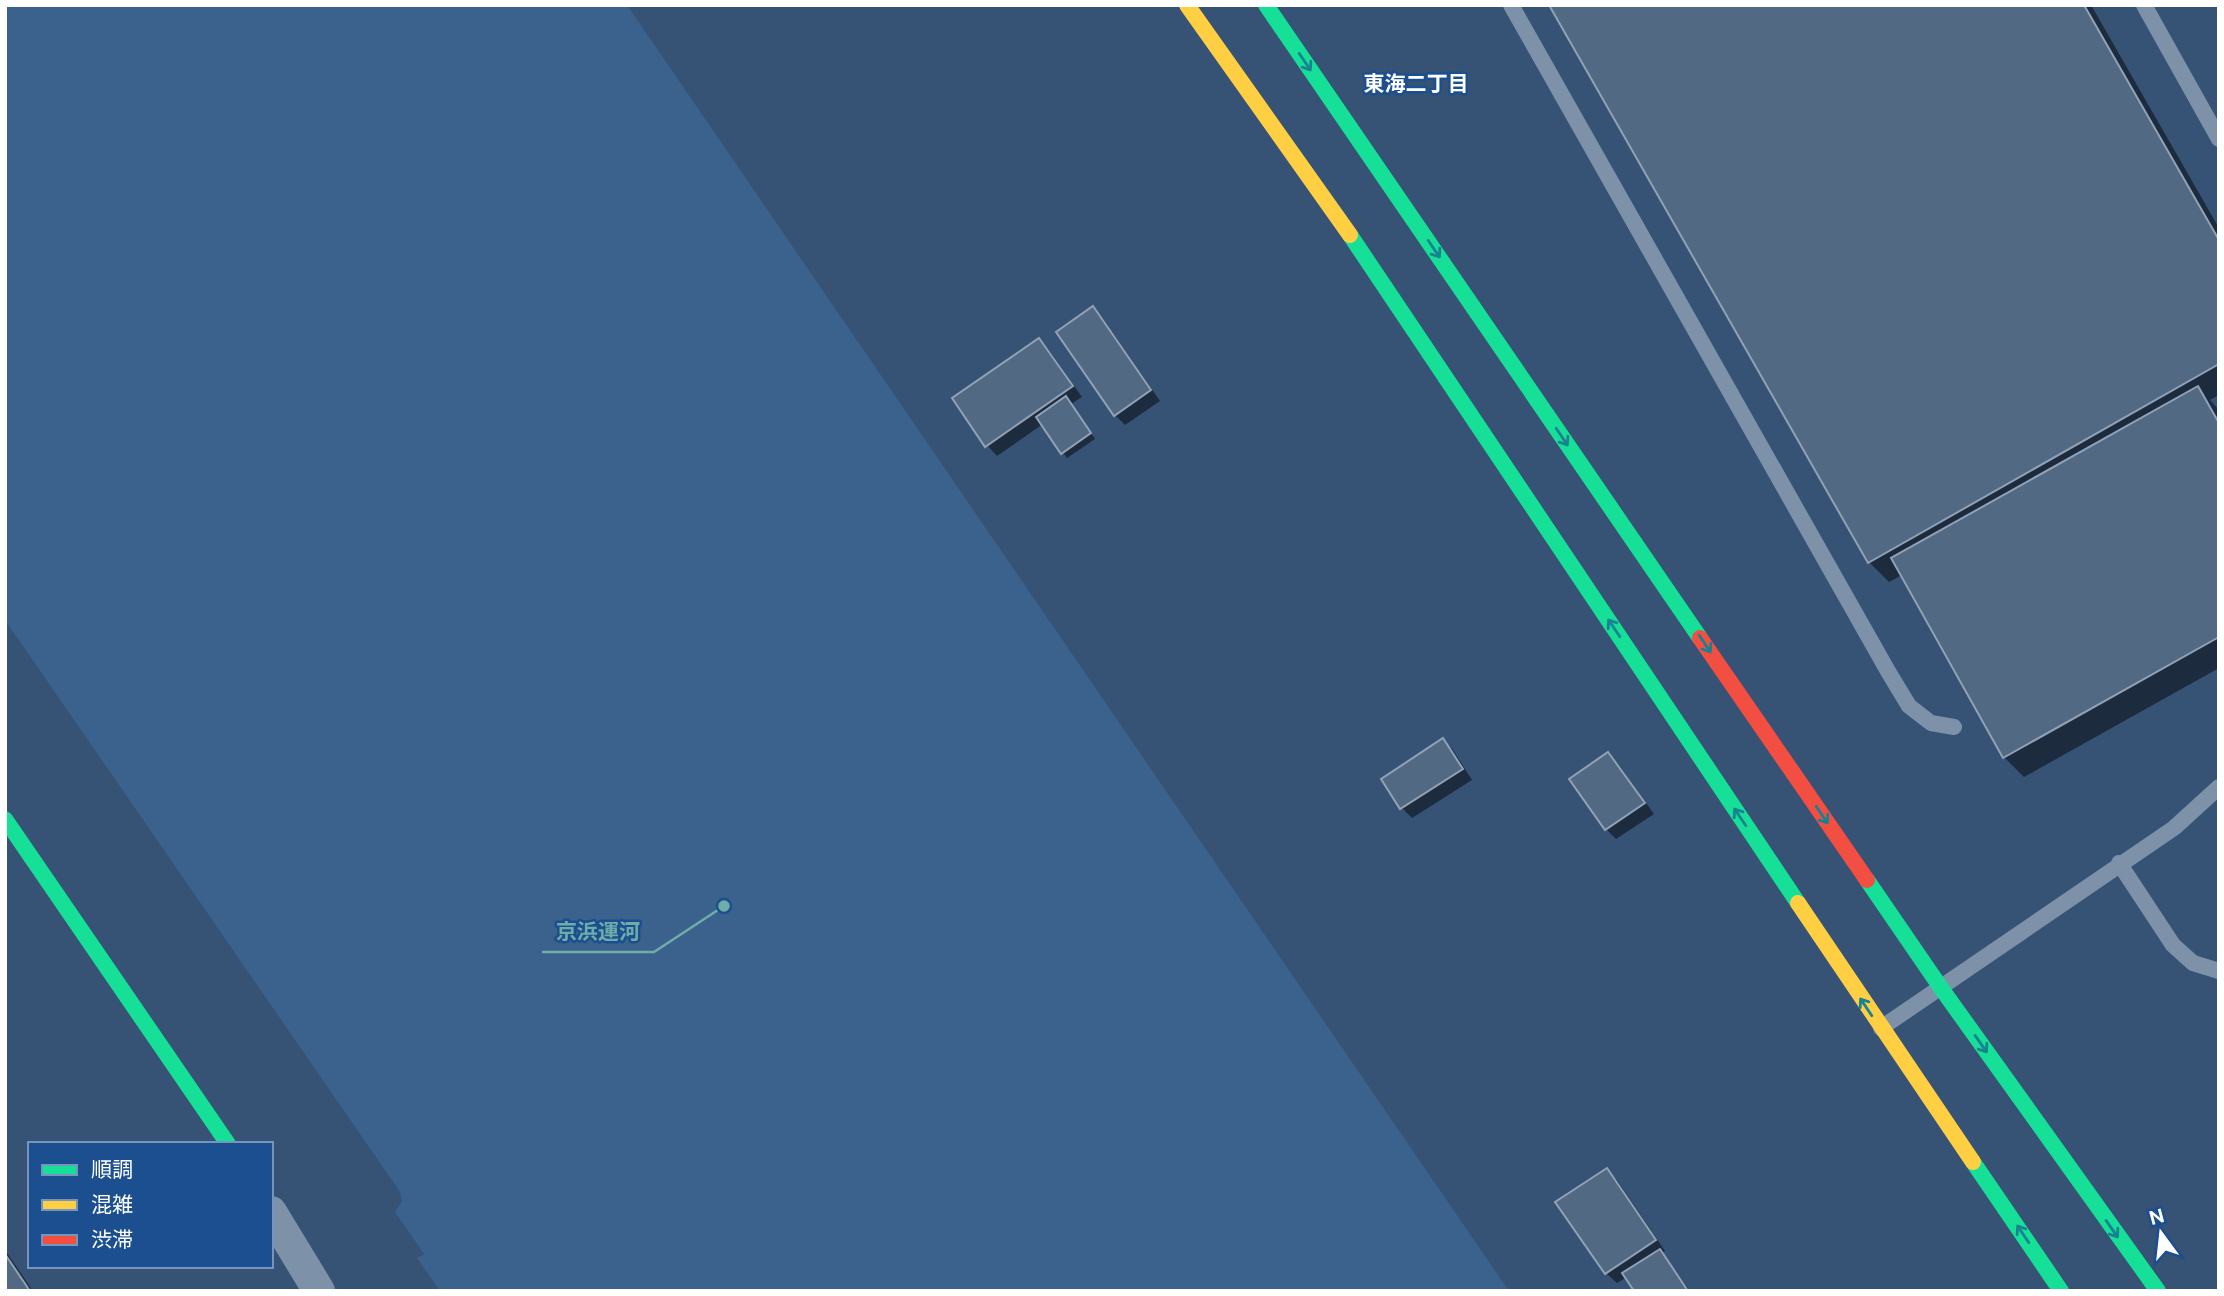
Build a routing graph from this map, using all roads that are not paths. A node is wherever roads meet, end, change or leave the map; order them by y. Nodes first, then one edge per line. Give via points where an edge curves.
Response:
1 (1187, 5) edge
2 (1266, 5) edge
3 (1511, 5) edge
4 (2144, 5) edge
5 (2219, 139) edge
6 (1954, 727) dead end
7 (2219, 787) edge
8 (5, 820) edge
9 (2119, 863) junction
10 (2219, 971) edge
11 (1941, 988) junction
12 (1881, 1028) junction
13 (227, 1142) edge
14 (273, 1215) edge
15 (320, 1291) edge
16 (2061, 1291) edge
17 (2158, 1291) edge

12 -> 1 street via 1383,281
2 -> 11 street
3 - 6 lane via 1895,684 1909,705 1931,723
4 - 5 lane
7 - 9 lane via 2174,828
8 - 13 street
9 - 10 lane via 2173,945 2193,963
9 - 11 lane
11 - 12 lane
11 -> 17 street
16 -> 12 street
14 - 15 street

